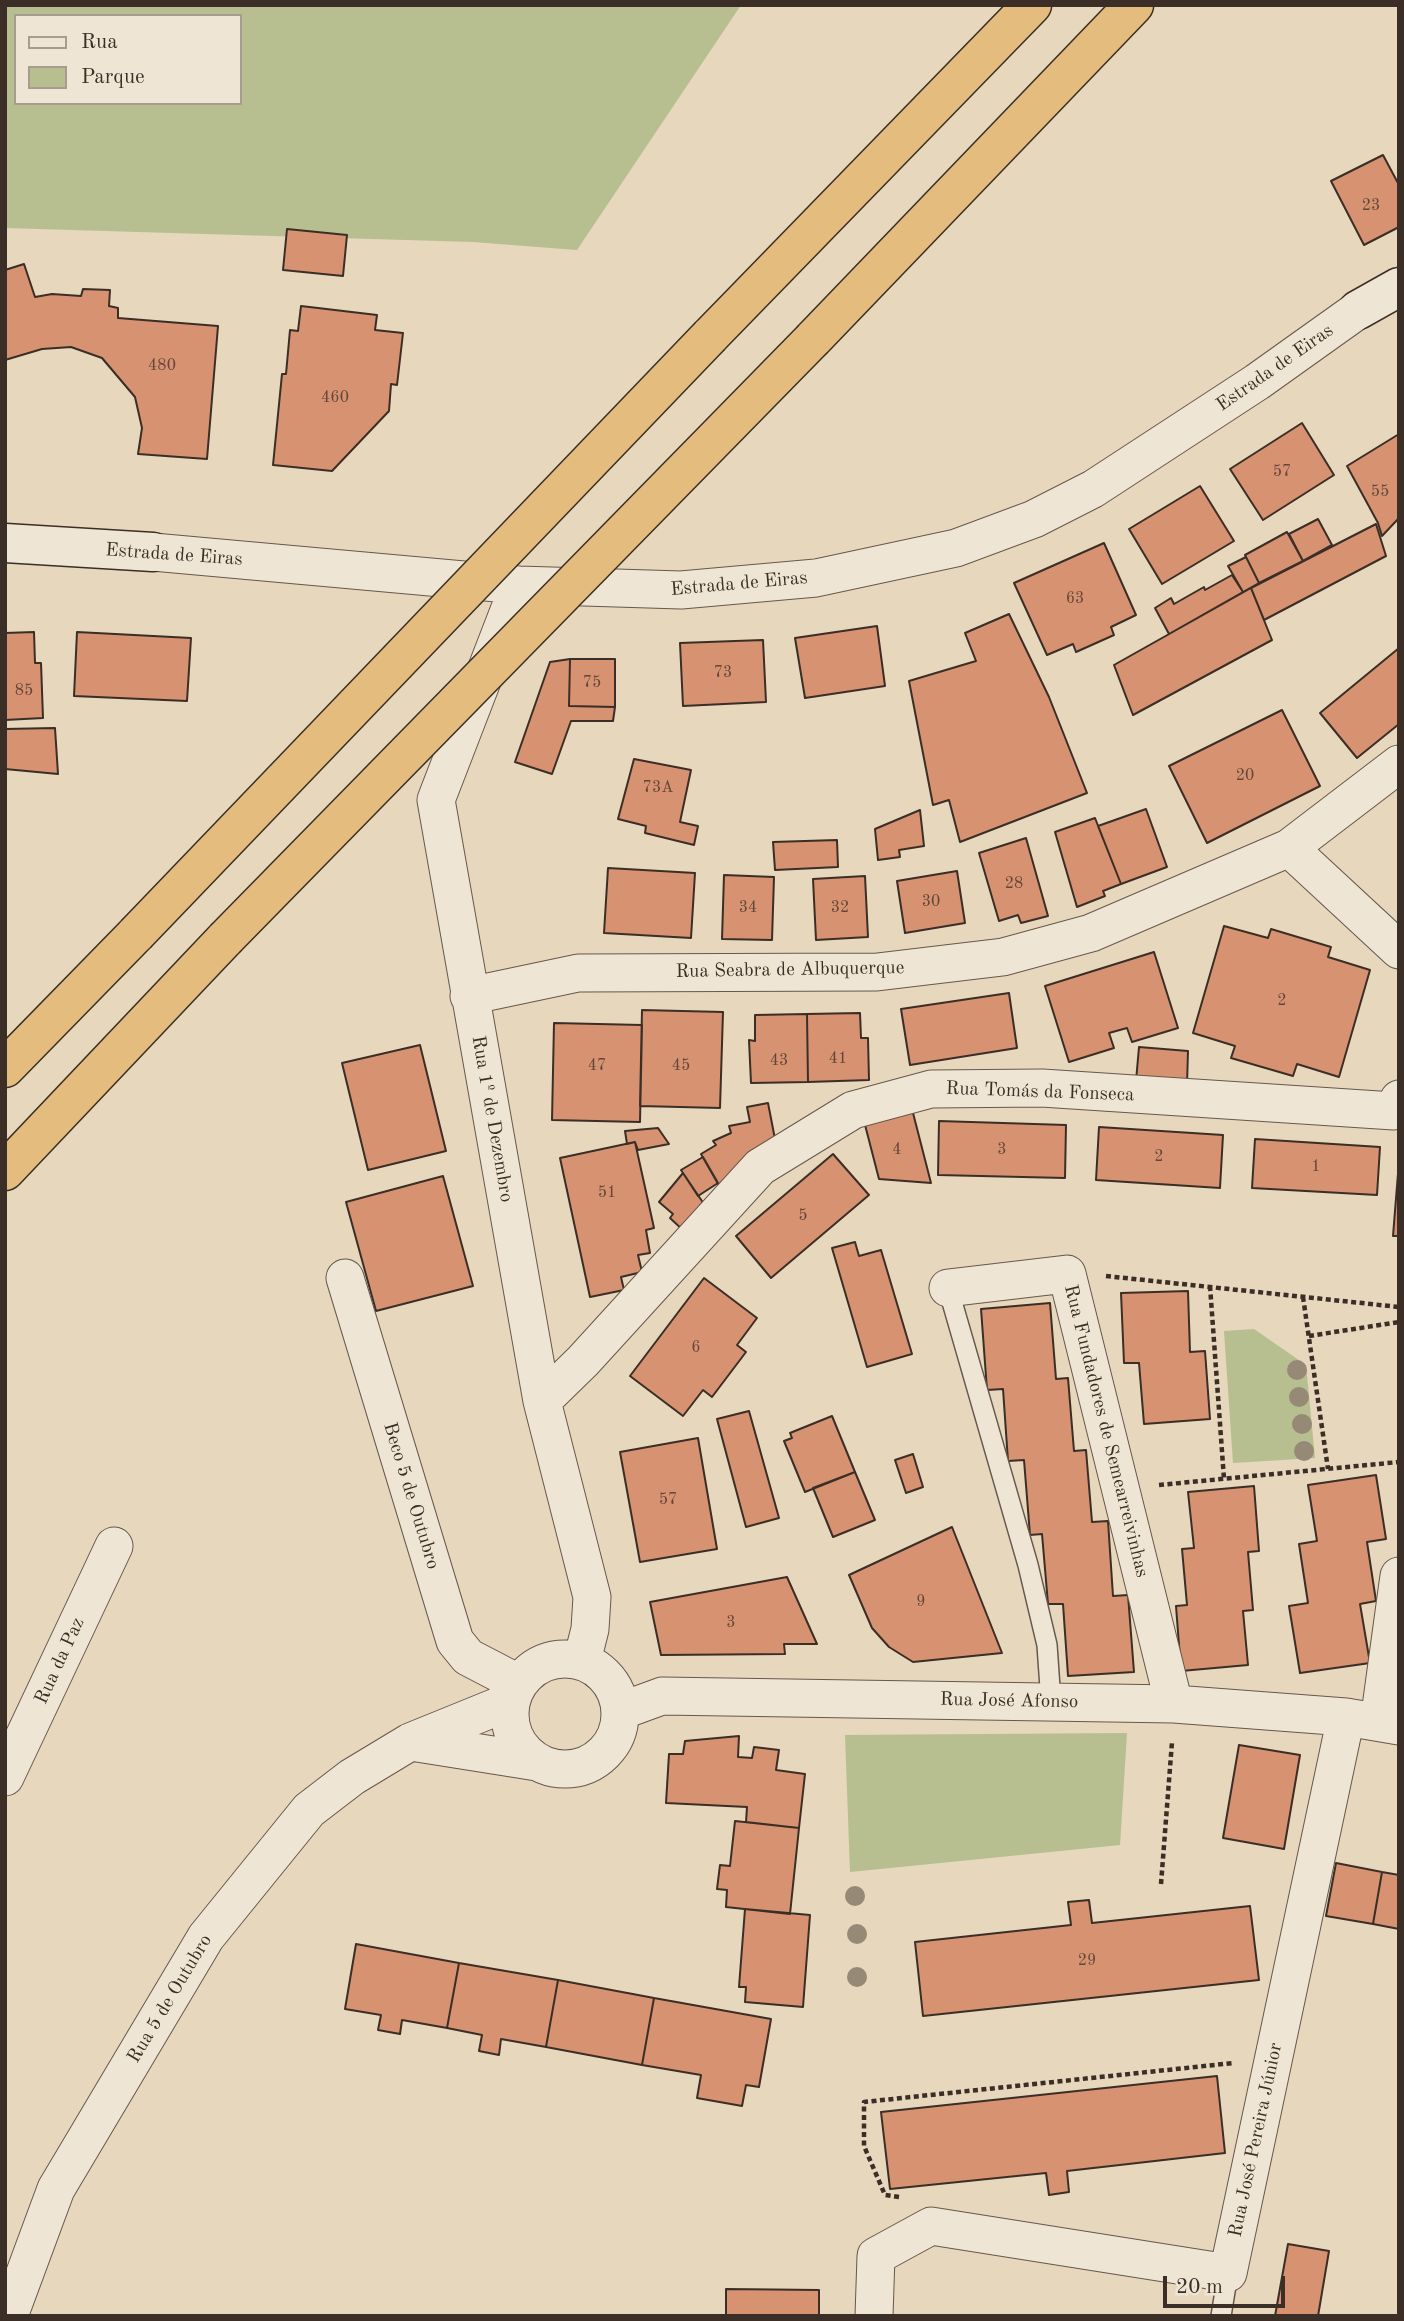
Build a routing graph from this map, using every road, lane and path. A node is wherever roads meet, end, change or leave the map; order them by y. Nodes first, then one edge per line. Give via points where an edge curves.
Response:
1 (1032, 5) edge
2 (1134, 5) edge
3 (1399, 287) edge
4 (1358, 310) joint
5 (5, 543) edge
6 (153, 552) joint
7 (519, 585) junction
8 (1399, 764) edge
9 (1289, 848) junction
10 (1399, 950) edge
11 (469, 996) junction
12 (5, 1068) edge
13 (1399, 1099) edge
14 (5, 1171) edge
15 (1067, 1273) junction
16 (345, 1278) dead end
17 (1210, 1286) junction
18 (948, 1288) joint
19 (1303, 1297) junction
20 (1399, 1307) edge
21 (1399, 1322) edge
22 (1309, 1336) junction
23 (542, 1401) junction
24 (1399, 1462) edge
25 (1328, 1469) junction
26 (1224, 1479) junction
27 (1121, 1488) junction
28 (114, 1546) dead end
29 (1399, 1576) edge
30 (582, 1661) junction
31 (514, 1692) junction
32 (1051, 1702) junction
33 (1174, 1704) junction
34 (621, 1711) junction
35 (1375, 1722) edge
36 (410, 1742) junction
37 (537, 1762) junction
38 (5, 1777) edge
39 (1161, 1884) dead end
40 (1274, 2059) junction
41 (910, 2198) dead end
42 (1228, 2273) junction
43 (9, 2316) edge
44 (874, 2316) edge
45 (1221, 2316) edge

1 - 12 highway, bridge
2 - 14 highway, bridge
3 - 4 street, Estrada de Eiras
4 - 7 street, Estrada de Eiras via 1093,489 1034,519 956,548 816,578 681,590
5 - 6 street, Estrada de Eiras
6 - 7 street, Estrada de Eiras
7 - 11 street, Rua 1º de Dezembro via 436,800
8 - 9 street, Rua Seabra de Albuquerque
9 - 10 street
9 - 11 street, Rua Seabra de Albuquerque via 1091,933 1003,957 877,972 578,973
11 - 23 street, Rua 1º de Dezembro
13 - 23 street, Rua Tomás da Fonseca via 1394,1111 1042,1088 931,1088 853,1110 760,1167
15 - 17 path
15 - 18 street, Rua Fundadores de Semearreivinhas
15 - 27 street, Rua Fundadores de Semearreivinhas
16 - 31 street, Beco 5 de Outubro via 455,1641 468,1657
17 - 19 path
17 - 26 path
18 - 32 lane via 1028,1564 1047,1646
19 - 20 path
19 - 22 path
21 - 22 path
22 - 25 path
23 - 30 street, Rua 1º de Dezembro via 592,1597
24 - 25 path
25 - 26 path
26 - 27 path
27 - 33 street, Rua Fundadores de Semearreivinhas
28 - 38 street, Rua da Paz
29 - 35 street, Rua José Pereira Júnior
30 - 31 street via 546,1661 530,1670
30 - 34 street via 602,1672 615,1689
31 - 36 street, Rua 5 de Outubro
31 - 37 street via 510,1724 519,1746
32 - 33 street, Rua José Afonso
32 - 34 street, Rua José Afonso via 662,1696
33 - 35 street, Rua José Afonso
33 - 39 path
34 - 37 street via 614,1740 595,1761 577,1769 555,1769
35 - 40 street, Rua José Pereira Júnior
36 - 37 street
36 - 43 street, Rua 5 de Outubro via 309,1810 206,1937 56,2189
40 - 41 path via 864,2102 864,2146 885,2195
40 - 42 street, Rua José Pereira Júnior
42 - 44 street via 931,2227 876,2256
42 - 45 lane

